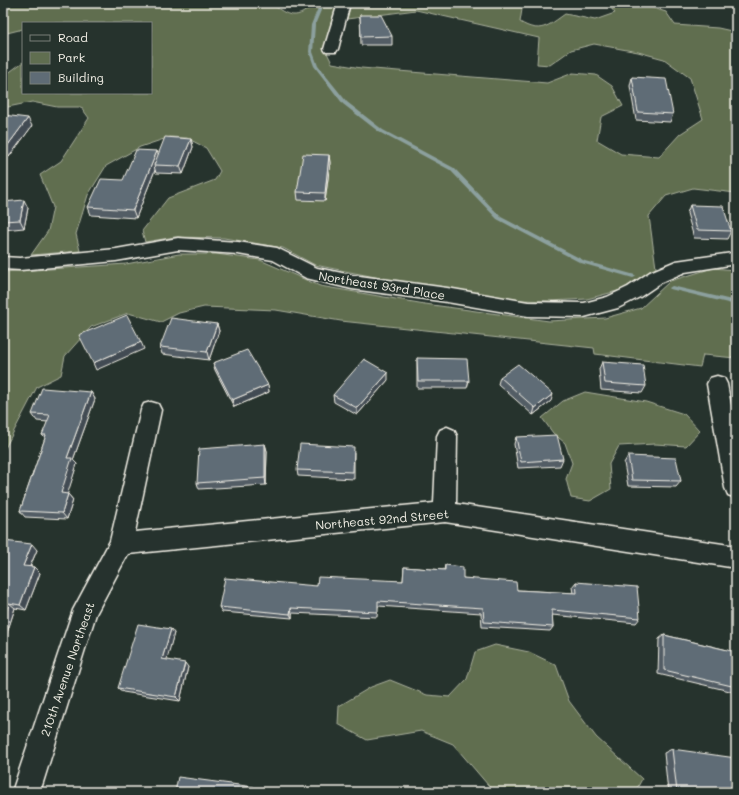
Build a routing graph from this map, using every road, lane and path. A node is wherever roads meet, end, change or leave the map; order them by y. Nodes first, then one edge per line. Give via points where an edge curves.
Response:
1 (344, 3) edge
2 (331, 49) dead end
3 (732, 259) dead end
4 (3, 263) edge
5 (717, 384) dead end
6 (151, 410) dead end
7 (447, 436) dead end
8 (736, 488) edge
9 (445, 512) junction
10 (121, 544) junction
11 (736, 557) edge
12 (26, 792) edge

1 - 2 street
3 - 4 street, Northeast 93rd Place via 682,266 656,277 612,303 584,310 528,309 359,283 312,273 277,254 238,248 178,244 101,256 20,264
5 - 8 street
6 - 10 street, 210th Avenue Northeast
7 - 9 street
9 - 10 street, Northeast 92nd Street
9 - 11 street, Northeast 92nd Street
10 - 12 street, 210th Avenue Northeast via 85,610

